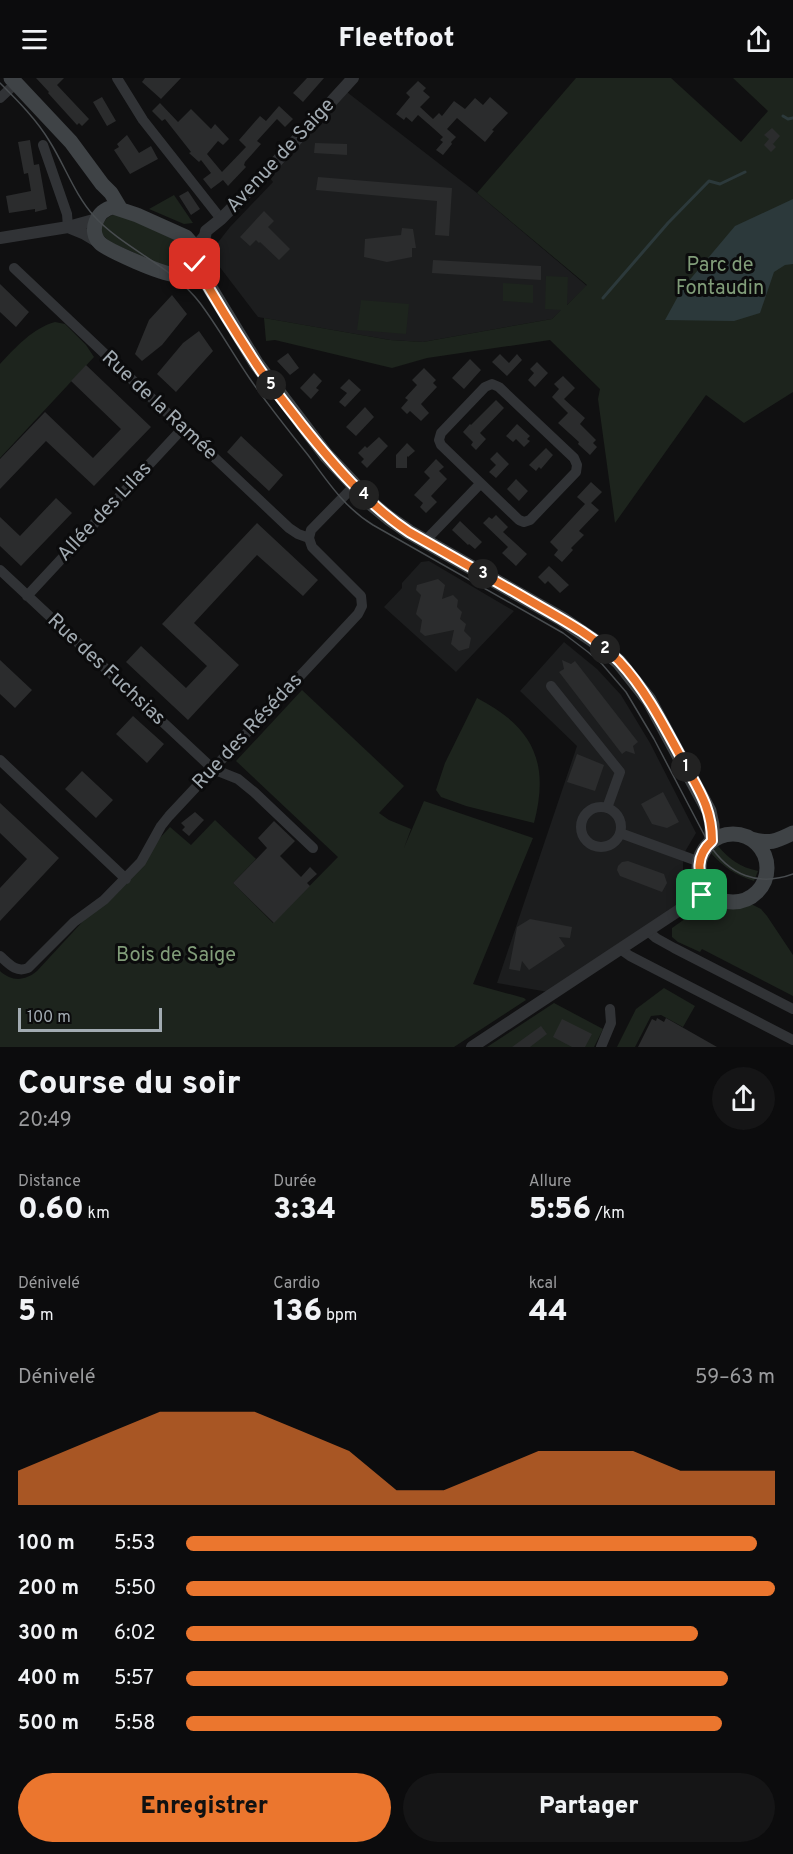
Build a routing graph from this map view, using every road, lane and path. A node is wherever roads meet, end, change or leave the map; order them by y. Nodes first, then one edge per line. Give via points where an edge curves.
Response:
1 (117, 78) edge
2 (353, 78) edge
3 (14, 80) edge
4 (0, 98) edge
5 (43, 145) dead end
6 (114, 208) junction
7 (97, 219) junction
8 (221, 219) junction
9 (68, 227) junction
10 (0, 238) edge
11 (100, 243) junction
12 (191, 249) junction
13 (14, 268) dead end
14 (182, 272) junction
15 (211, 292) junction
16 (183, 428) junction
17 (480, 484) junction
18 (352, 488) junction
19 (309, 538) junction
20 (425, 541) junction
21 (0, 570) edge
22 (27, 596) junction
23 (551, 686) dead end
24 (0, 760) edge
25 (213, 769) junction
26 (607, 808) junction
27 (709, 811) junction
28 (620, 833) junction
29 (793, 833) edge
30 (746, 837) junction
31 (793, 840) edge
32 (712, 841) junction
33 (313, 848) dead end
34 (700, 862) junction
35 (767, 871) junction
36 (126, 879) junction
37 (708, 891) junction
38 (648, 931) junction
39 (620, 949) junction
40 (0, 956) edge
41 (610, 1009) dead end
42 (793, 1009) edge
43 (793, 1040) edge
44 (472, 1047) edge
45 (601, 1047) edge

1 - 8 street via 143,120
2 - 8 street, Avenue de Saige
3 - 4 street
3 - 6 main road via 111,193
5 - 9 street
6 - 7 main road
6 - 12 main road
7 - 9 street
7 - 11 main road via 94,233
8 - 12 street, Avenue de Saige
9 - 10 street
9 - 11 street
11 - 14 main road via 166,273
12 - 14 main road via 189,267
12 - 15 main road
13 - 16 street, Rue de la Ramée
14 - 15 main road
15 - 18 main road via 261,370 332,467
16 - 19 street, Rue de la Ramée via 289,528
16 - 22 street, Allée des Lilas
17 - 17 street via 519,520 527,521 576,472 577,465 492,384 441,433 439,440
17 - 20 street
18 - 19 street via 313,528
18 - 20 main road via 375,515
19 - 25 street, Rue des Résédas via 318,554 357,590 362,606
20 - 27 main road via 571,624 619,662 649,700
21 - 22 street, Rue des Fuchsias
22 - 25 street, Rue des Fuchsias
23 - 26 street via 620,772
24 - 36 street
25 - 33 street, Rue des Fuchsias via 238,779
25 - 36 street, Rue des Résédas via 161,826 141,862
26 - 28 street via 617,815
26 - 28 street via 595,807 585,814 580,825 583,838 600,848 612,844
27 - 30 main road via 727,828
27 - 32 main road
28 - 34 street
29 - 30 main road via 771,843
30 - 32 main road via 731,834
30 - 35 main road via 763,852
31 - 35 main road via 776,851
32 - 34 main road
34 - 37 main road via 701,877
35 - 37 main road via 761,886 747,898 726,901
36 - 40 street, Rue des Résédas via 74,922 33,964 16,969
37 - 38 street
38 - 39 street
38 - 42 street
39 - 43 street
39 - 44 street
41 - 45 street via 611,1023

